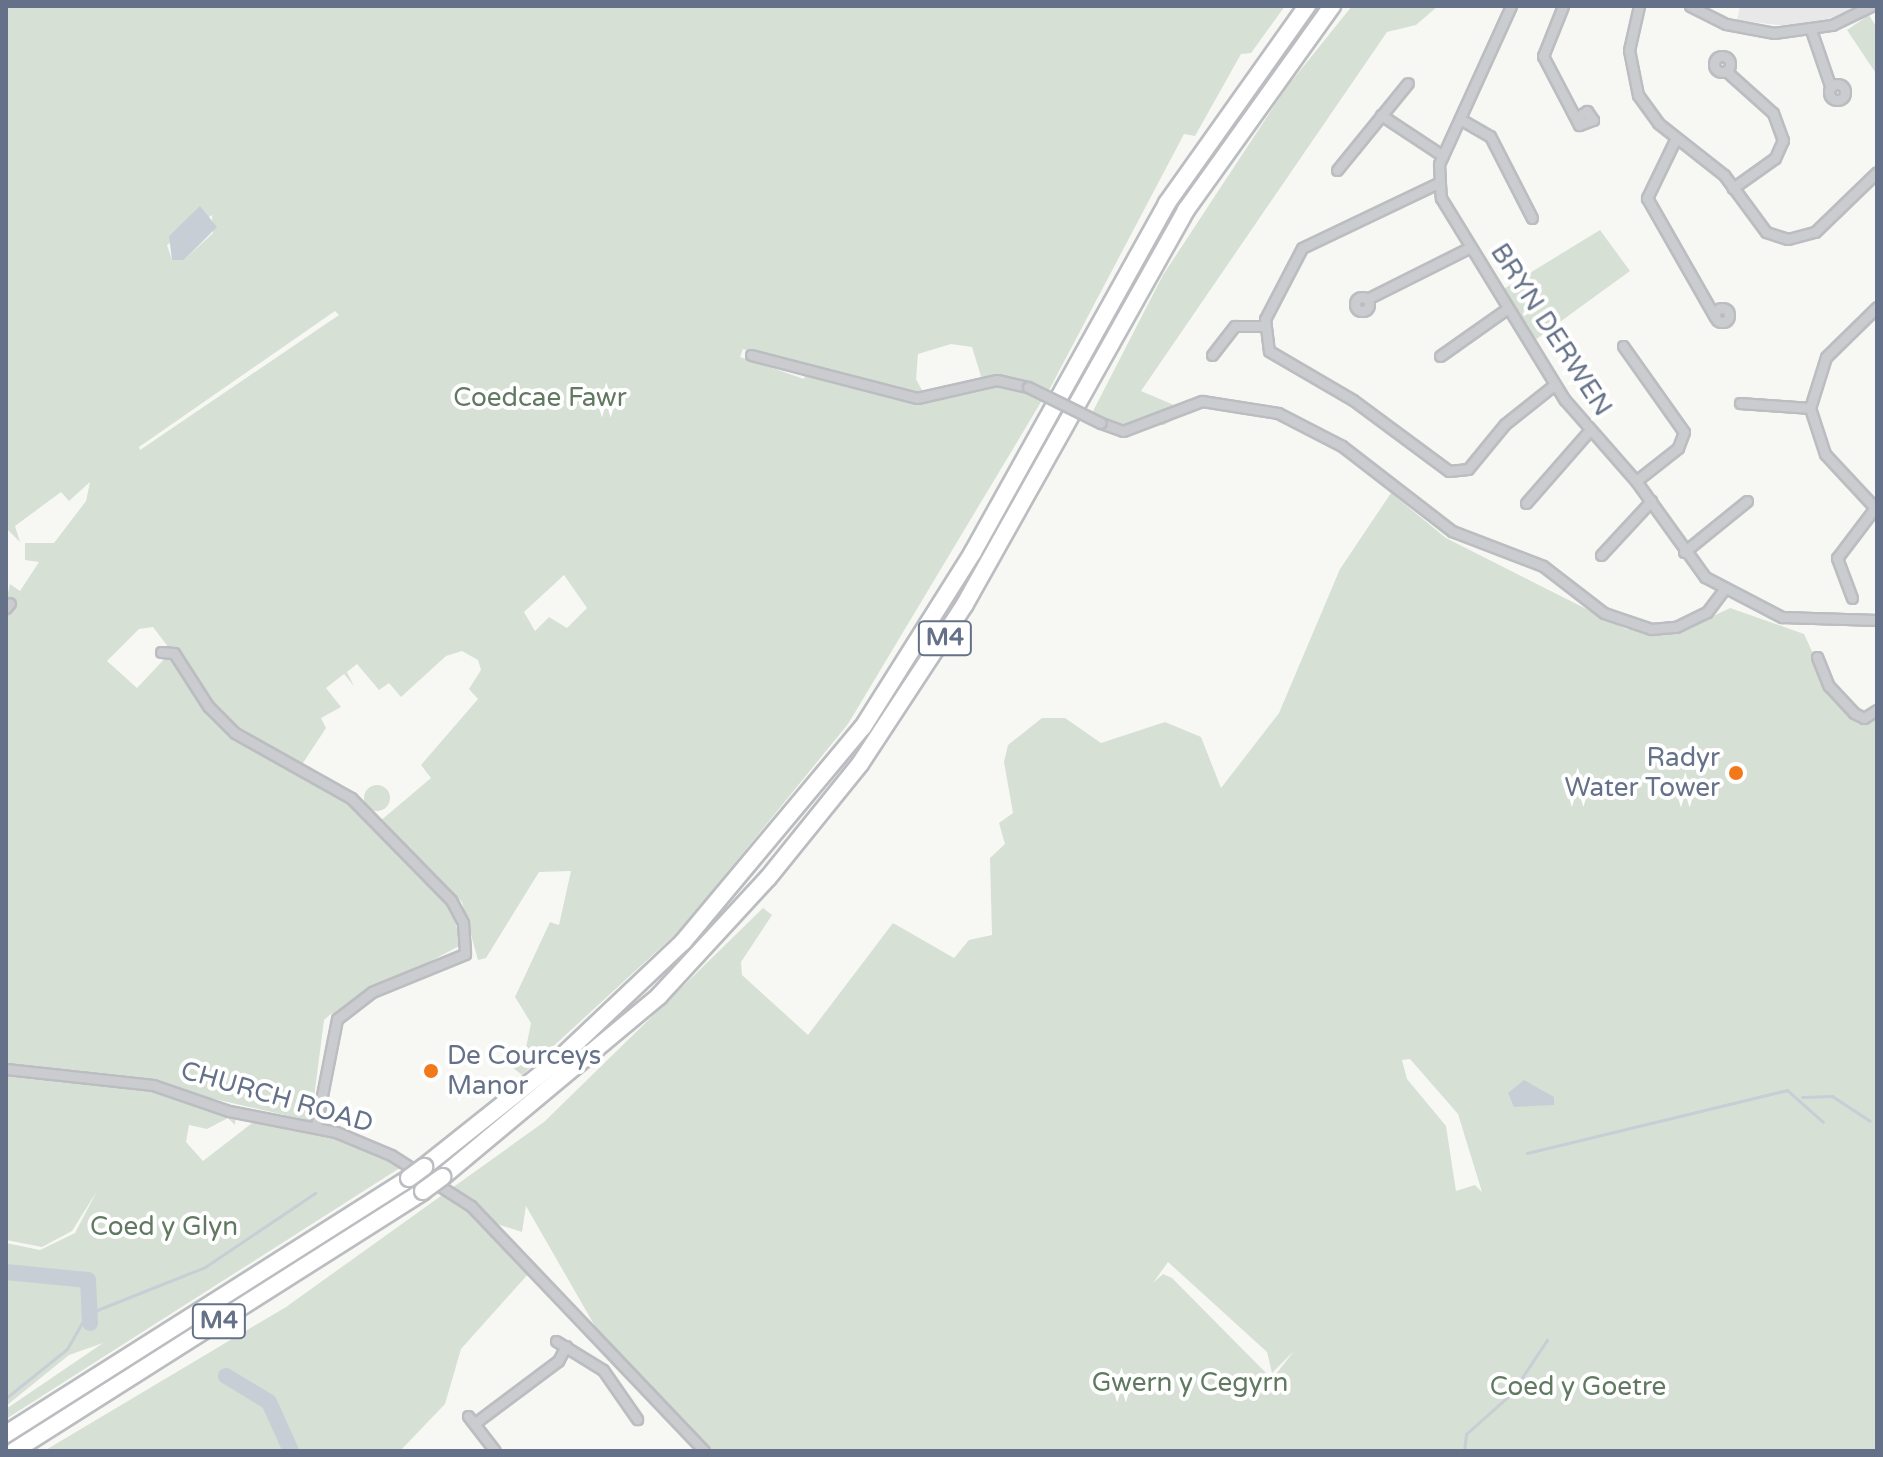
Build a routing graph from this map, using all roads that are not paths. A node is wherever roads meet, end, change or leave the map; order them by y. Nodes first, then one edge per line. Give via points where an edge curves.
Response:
1 (1307, 6) edge
2 (1332, 6) edge
3 (1511, 6) edge
4 (1563, 6) edge
5 (1639, 6) edge
6 (1690, 6) edge
7 (1871, 6) edge
8 (1811, 30) junction
9 (1726, 71) dead end
10 (1408, 83) dead end
11 (1831, 88) dead end
12 (1381, 115) junction
13 (1577, 117) dead end
14 (1460, 119) junction
15 (1676, 138) junction
16 (1443, 156) junction
17 (1337, 170) dead end
18 (1877, 172) edge
19 (1436, 184) junction
20 (1733, 188) junction
21 (1532, 218) dead end
22 (1471, 247) junction
23 (1367, 299) dead end
24 (1877, 307) edge
25 (1508, 308) junction
26 (1715, 317) dead end
27 (1263, 326) junction
28 (1623, 346) dead end
29 (751, 355) dead end
30 (1212, 355) dead end
31 (1440, 356) dead end
32 (1554, 385) junction
33 (1740, 403) dead end
34 (1810, 408) junction
35 (1589, 431) junction
36 (1636, 481) junction
37 (1651, 501) junction
38 (1747, 501) dead end
39 (1526, 503) dead end
40 (1876, 509) edge
41 (1684, 552) junction
42 (1601, 555) dead end
43 (1723, 591) junction
44 (1852, 598) dead end
45 (1877, 620) edge
46 (161, 652) dead end
47 (1817, 657) dead end
48 (1877, 710) edge
49 (6, 1069) edge
50 (316, 1126) junction
51 (637, 1419) dead end
52 (6, 1434) edge
53 (14, 1451) edge
54 (495, 1451) edge
55 (704, 1451) edge

1 - 52 highway, M4, bridge via 1167,203 940,609 796,816 618,1007 424,1167
2 - 53 highway, M4, bridge via 1186,210 935,655 826,808 659,996 423,1191
3 - 14 street
4 - 13 street via 1543,56
5 - 15 street via 1630,35 1632,78 1651,114
6 - 8 street via 1751,31
7 - 8 street
8 - 11 street
9 - 20 street via 1773,113 1783,133 1775,158
10 - 12 street
12 - 16 street
12 - 17 street
14 - 16 street
14 - 21 street via 1487,133
15 - 20 street
15 - 26 street via 1647,198
16 - 19 street
18 - 20 street via 1815,232 1797,239 1766,232
19 - 22 street, BRYN DERWEN
19 - 27 street via 1307,243
22 - 23 street
22 - 25 street, BRYN DERWEN
24 - 34 street via 1826,357
25 - 31 street
25 - 32 street, BRYN DERWEN
27 - 30 street via 1235,326
27 - 32 street via 1278,362 1353,400 1449,471 1468,469 1505,424
28 - 36 street via 1684,432 1678,448
29 - 43 street, bridge via 805,375 917,398 997,380 1028,387 1123,431 1202,401 1278,413 1342,446 1452,531 1543,566 1621,620 1676,627 1707,612
32 - 35 street, BRYN DERWEN
33 - 34 street
34 - 40 street via 1820,445
35 - 36 street, BRYN DERWEN
35 - 39 street
36 - 37 street, BRYN DERWEN
37 - 41 street, BRYN DERWEN
37 - 42 street
38 - 41 street
40 - 44 street via 1837,558
41 - 43 street, BRYN DERWEN
43 - 45 street, BRYN DERWEN via 1797,621
46 - 50 street via 174,653 235,733 351,798 451,900 463,923 465,954 372,992 337,1019
47 - 48 street via 1829,686 1854,713 1864,718
49 - 50 street, CHURCH ROAD via 153,1085 229,1111
50 - 55 street, CHURCH ROAD via 391,1155 471,1206
51 - 54 street via 603,1370 561,1344 558,1361 471,1420

